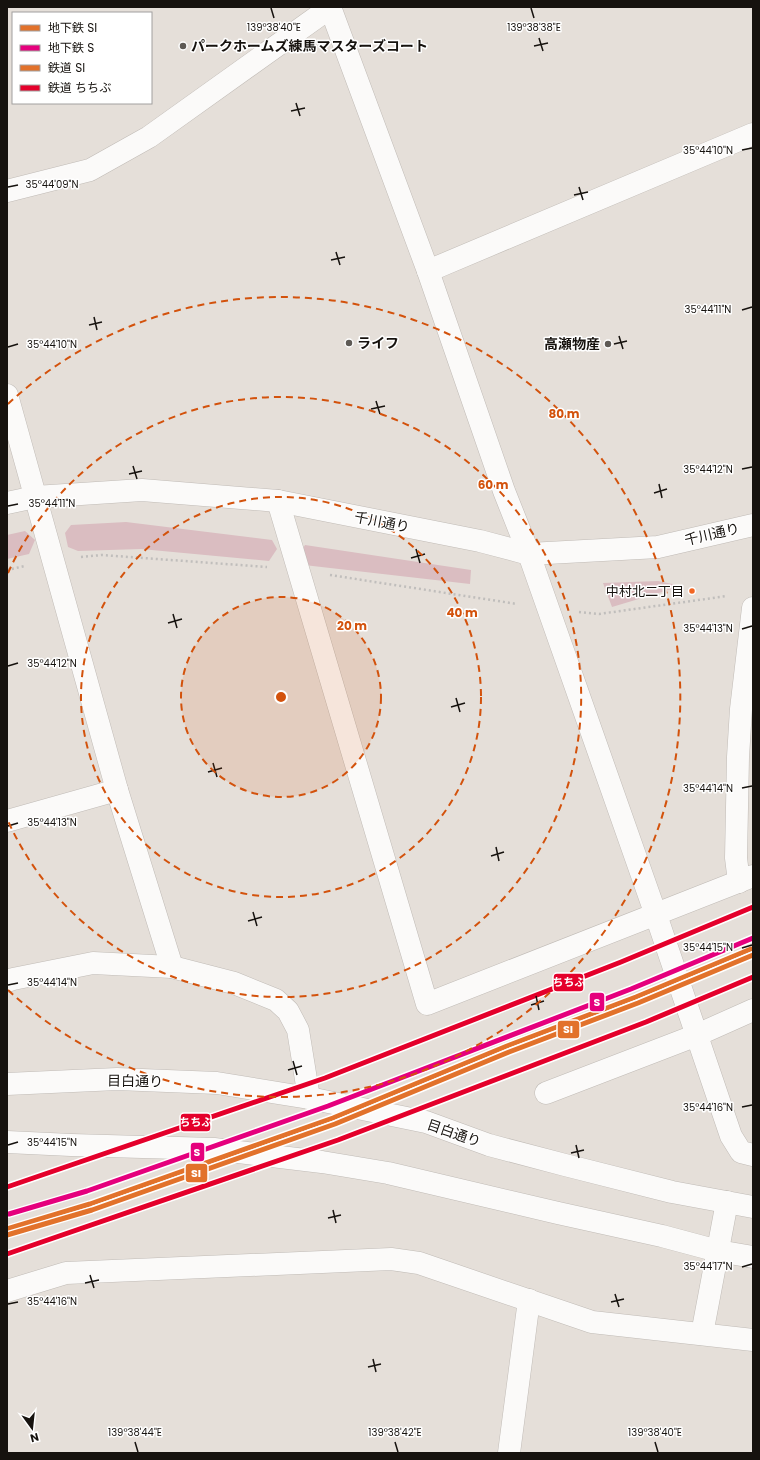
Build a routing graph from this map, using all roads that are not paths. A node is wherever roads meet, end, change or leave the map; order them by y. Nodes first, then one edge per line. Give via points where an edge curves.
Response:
1 (331, 7) edge
2 (753, 134) edge
3 (7, 191) edge
4 (428, 271) junction
5 (7, 395) edge
6 (35, 497) junction
7 (278, 501) junction
8 (7, 503) edge
9 (753, 526) edge
10 (529, 554) junction
11 (753, 608) edge
12 (116, 790) junction
13 (7, 821) edge
14 (746, 879) edge
15 (656, 915) junction
16 (172, 967) junction
17 (7, 981) edge
18 (753, 1010) edge
19 (697, 1035) junction
20 (7, 1084) edge
21 (546, 1093) dead end
22 (309, 1098) junction
23 (7, 1142) edge
24 (745, 1151) edge
25 (727, 1202) junction
26 (753, 1207) edge
27 (718, 1251) junction
28 (753, 1257) edge
29 (7, 1291) edge
30 (529, 1300) junction
31 (702, 1334) junction
32 (753, 1340) edge
33 (509, 1453) edge

1 - 3 street via 142,140 90,170
1 - 4 street
2 - 4 street
4 - 10 street
5 - 6 street
6 - 7 street, 千川通り via 142,490
6 - 8 street, 千川通り
6 - 12 street
7 - 10 street, 千川通り via 480,541
7 - 15 street via 427,1004
9 - 10 street, 千川通り via 658,547
10 - 15 street
11 - 14 street via 738,757 736,858
12 - 13 street
12 - 16 street
14 - 15 street
15 - 19 street
16 - 17 street via 93,963
16 - 22 street via 234,983 276,1000 288,1011 298,1030
18 - 19 street
19 - 21 street
19 - 24 street via 731,1136
20 - 22 street, 目白通り via 117,1079 218,1083
22 - 25 street, 目白通り via 426,1122 489,1144 565,1165 672,1192
23 - 27 street via 214,1149 322,1162 388,1173
25 - 26 street, 目白通り
25 - 27 street
27 - 28 street
27 - 31 street
29 - 30 street via 66,1273 391,1259 419,1263
30 - 31 street via 592,1322
30 - 33 street
31 - 32 street

